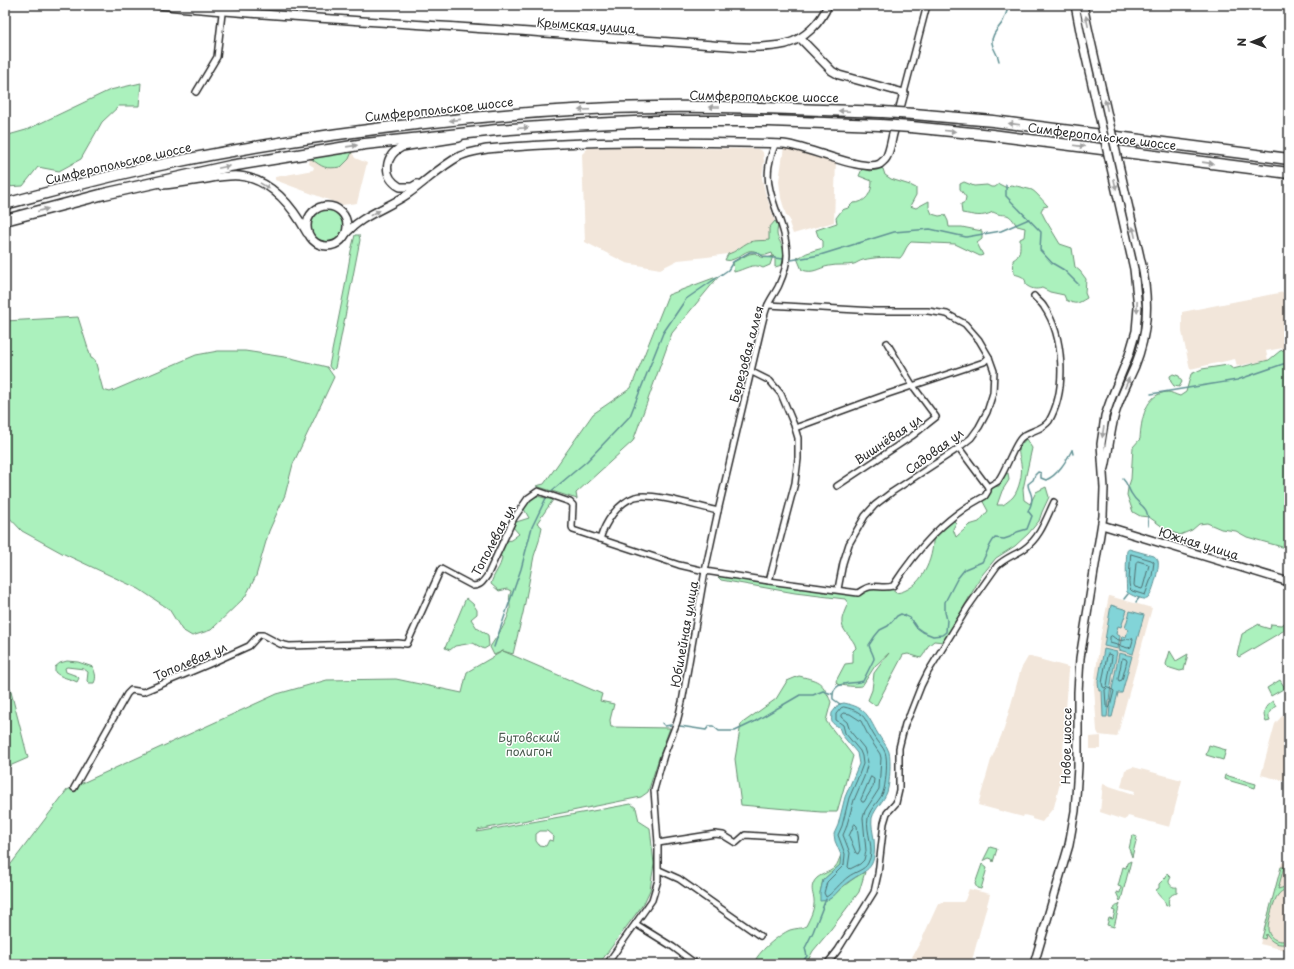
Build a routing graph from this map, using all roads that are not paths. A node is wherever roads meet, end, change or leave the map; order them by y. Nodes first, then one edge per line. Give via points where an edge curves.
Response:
1 (157, 5) edge
2 (828, 5) edge
3 (927, 5) edge
4 (1075, 5) edge
5 (1083, 5) edge
6 (222, 8) edge
7 (800, 38) junction
8 (196, 92) dead end
9 (904, 94) junction
10 (497, 130) junction
11 (775, 145) junction
12 (1289, 159) edge
13 (1289, 173) edge
14 (426, 180) junction
15 (104, 194) junction
16 (5, 204) edge
17 (5, 220) edge
18 (307, 233) junction
19 (344, 236) junction
20 (1034, 296) dead end
21 (768, 305) junction
22 (887, 343) dead end
23 (989, 357) junction
24 (750, 371) junction
25 (913, 386) junction
26 (795, 428) junction
27 (959, 448) junction
28 (1103, 474) junction
29 (837, 486) dead end
30 (988, 487) junction
31 (1054, 502) dead end
32 (718, 511) junction
33 (1102, 525) junction
34 (600, 539) junction
35 (705, 571) junction
36 (769, 581) junction
37 (1289, 582) edge
38 (838, 589) junction
39 (74, 788) dead end
40 (795, 838) dead end
41 (658, 843) junction
42 (659, 870) junction
43 (636, 924) junction
44 (760, 936) dead end
45 (607, 964) edge
46 (696, 964) edge
47 (827, 964) edge
48 (1034, 964) edge

1 - 6 street, Крымская улица
2 - 7 street, Крымская улица via 816,25
3 - 9 street
4 -> 28 street, bridge via 1134,269 1138,307 1136,331 1129,355 1105,416 1101,444
28 -> 5 street, bridge via 1114,416 1140,352 1147,306 1143,270
6 - 7 street, Крымская улица via 342,20 760,48 789,43
6 - 8 street via 218,57
7 - 9 street via 839,75
9 - 11 street via 886,159 877,165 834,158 792,145
10 -> 13 highway, Симферопольское шоссе, bridge via 655,121 769,121 880,125 1015,138
10 - 14 street via 402,147 392,154 388,172 396,185 412,187
15 -> 10 highway, Симферопольское шоссе via 230,166 310,152
11 - 14 street via 647,142 500,148 462,155
11 - 21 street, Березовая аллея via 769,164 769,189 787,246 787,258 780,285
12 -> 16 highway, Симферопольское шоссе, bridge via 993,121 914,114 770,107 655,107 468,118 352,132 164,164
19 -> 14 street via 358,223 408,194
17 -> 15 highway, Симферопольское шоссе
15 -> 18 street via 224,176 240,176 261,183 274,192 291,208
18 - 19 street via 314,242 325,246 336,244
18 - 19 street via 307,221 312,212 327,205 338,209 346,218 347,230
20 - 30 street via 1044,306 1057,334 1060,387 1053,411 1044,427 1020,439 998,481
21 - 23 street, Садовая ул via 928,311 947,314 965,324
21 - 24 street, Березовая аллея
22 - 25 street
23 - 25 street via 984,362
23 - 27 street, Садовая ул via 994,371 993,393 987,412 971,438
24 - 26 street via 776,386
24 - 32 street, Березовая аллея
25 - 26 street
25 - 29 street, Вишнёвая ул via 936,417
26 - 36 street via 798,438 798,459 795,483
27 - 30 street
27 - 38 street, Садовая ул via 892,492 864,516 842,563
28 - 33 street, Новое шоссе
30 - 38 street, Тополевая ул via 985,496 952,516 930,536 909,561 893,586 872,586 858,593
31 - 47 street via 1032,543 997,566 968,607 921,686 900,739 899,790 896,803 887,813 884,824 874,892
32 - 34 street via 652,496 635,497 622,505 608,520
32 - 35 street, Березовая аллея
33 - 37 street, Южная улица
33 - 48 street, Новое шоссе via 1080,658 1078,767 1073,822 1064,865
34 - 35 street, Тополевая ул
34 - 39 street, Тополевая ул via 573,530 573,505 570,502 538,491 528,498 514,518 481,584 473,586 441,569 407,644 289,646 259,635 249,646 207,665 143,692 131,690
35 - 36 street, Тополевая ул
35 - 41 street, Юбилейная улица via 682,701 656,781 654,794
36 - 38 street, Тополевая ул
40 - 41 street via 745,835 736,843 723,835 715,834
41 - 42 street, Юбилейная улица
42 - 43 street, Юбилейная улица via 652,900
42 - 44 street via 679,879
43 - 45 street, Юбилейная улица
43 - 46 street

